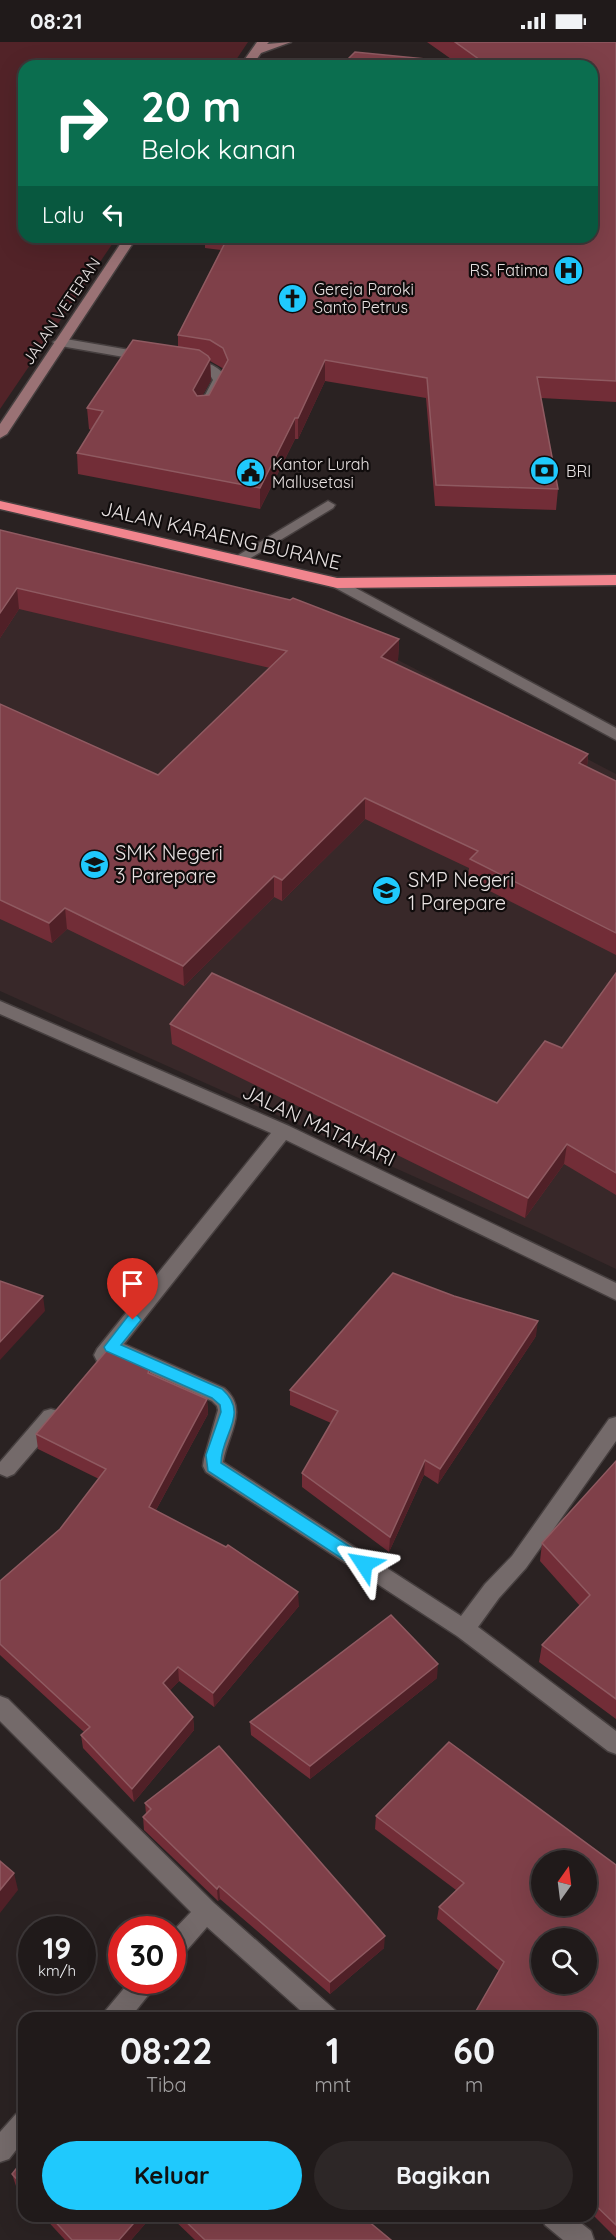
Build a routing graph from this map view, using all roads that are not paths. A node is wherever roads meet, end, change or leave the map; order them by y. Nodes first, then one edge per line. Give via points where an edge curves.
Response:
1 (285, 42) edge
2 (260, 46) edge
3 (250, 60) edge
4 (127, 243) edge
5 (60, 342) junction
6 (203, 412) edge
7 (0, 434) edge
8 (0, 505) edge
9 (328, 505) dead end
10 (238, 559) junction
11 (616, 580) edge
12 (337, 583) junction
13 (616, 735) edge
14 (0, 1007) edge
15 (283, 1131) junction
16 (616, 1292) edge
17 (111, 1347) junction
18 (88, 1373) edge
19 (66, 1399) edge
20 (616, 1425) edge
21 (7, 1468) dead end
22 (464, 1629) junction
23 (0, 1706) edge
24 (616, 1744) edge
25 (206, 1911) junction
26 (186, 1934) edge
27 (134, 1994) edge
28 (119, 2012) edge
29 (320, 2012) edge
30 (18, 2129) edge
31 (0, 2150) edge
32 (561, 2222) edge
33 (582, 2240) edge

1 - 2 street
2 - 3 street
4 - 5 street, JALAN VETERAN
5 - 6 street via 205,366 217,373 220,380
5 - 7 street, JALAN VETERAN
8 - 10 highway, JALAN KARAENG BURANE
9 - 10 street
10 - 12 highway, JALAN KARAENG BURANE
11 - 12 highway, JALAN KARAENG BURANE
12 - 13 street
14 - 15 street, JALAN MATAHARI
15 - 16 street, JALAN MATAHARI
15 - 17 street
17 - 18 street
17 - 22 street via 217,1394 227,1402 228,1412 213,1466
19 - 21 street
20 - 22 street via 519,1562
22 - 24 street
23 - 25 street
25 - 26 street
25 - 29 street
27 - 28 street
30 - 31 street
32 - 33 street

